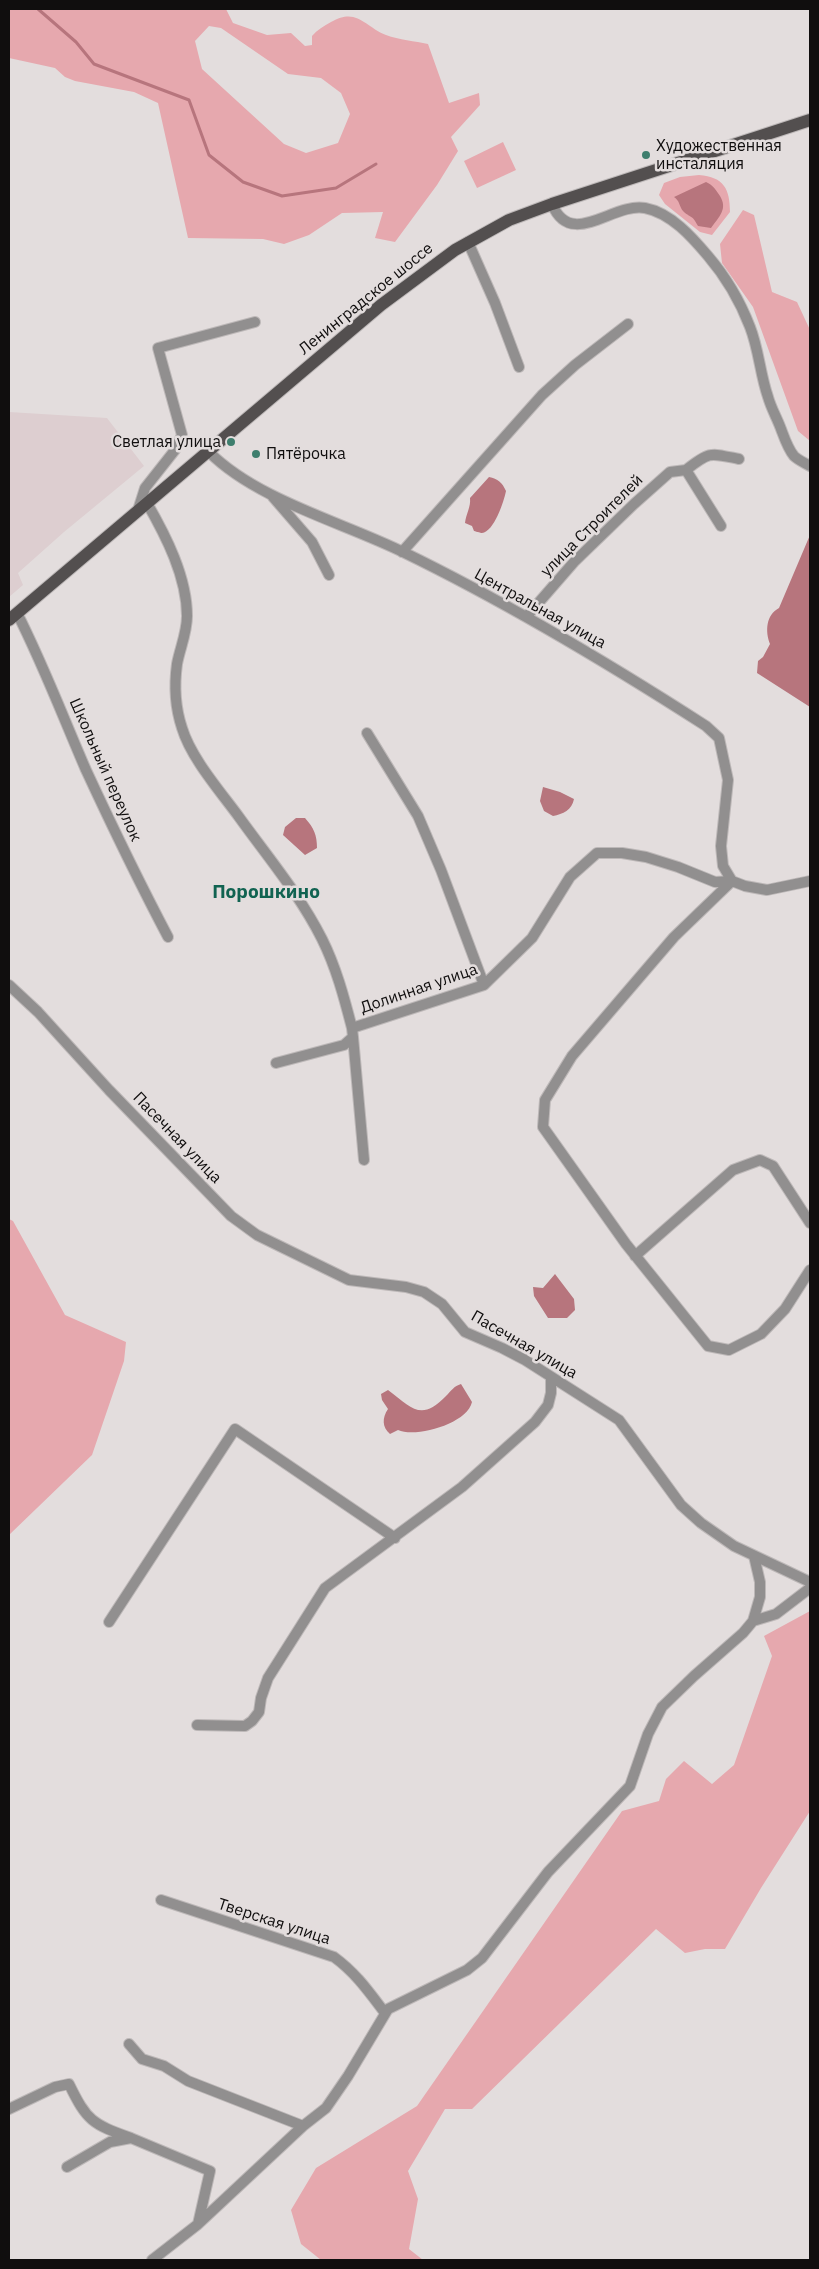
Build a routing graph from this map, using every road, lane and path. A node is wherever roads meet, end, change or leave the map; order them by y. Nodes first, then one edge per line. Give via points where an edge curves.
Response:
1 (810, 120) edge
2 (552, 204) junction
3 (468, 242) junction
4 (255, 322) dead end
5 (628, 324) dead end
6 (519, 367) dead end
7 (209, 452) junction
8 (739, 459) dead end
9 (810, 466) edge
10 (686, 470) junction
11 (270, 494) junction
12 (142, 507) junction
13 (721, 526) dead end
14 (402, 552) junction
15 (329, 575) dead end
16 (13, 616) edge
17 (526, 616) junction
18 (367, 732) dead end
19 (732, 881) junction
20 (810, 881) edge
21 (168, 937) dead end
22 (9, 985) edge
23 (484, 986) junction
24 (352, 1033) junction
25 (276, 1063) dead end
26 (364, 1160) dead end
27 (810, 1223) edge
28 (635, 1256) junction
29 (810, 1270) edge
30 (551, 1377) junction
31 (394, 1538) junction
32 (754, 1556) junction
33 (810, 1582) edge
34 (810, 1588) edge
35 (753, 1621) junction
36 (109, 1622) dead end
37 (197, 1725) dead end
38 (161, 1900) dead end
39 (385, 2013) junction
40 (130, 2044) dead end
41 (9, 2109) edge
42 (303, 2126) junction
43 (131, 2138) junction
44 (67, 2167) dead end
45 (198, 2225) junction
46 (152, 2260) edge

1 - 2 main road, Ленинградское шоссе
2 - 3 main road, Ленинградское шоссе via 509,220
2 - 9 street via 563,221 572,224 582,224 636,207 647,209 660,214 690,236 738,298 751,329 768,397 785,439 794,457
3 - 6 street
3 - 7 main road, Ленинградское шоссе via 381,305
4 - 12 street via 158,348 182,435 176,450 145,488
5 - 14 street via 542,395
7 - 11 street, Центральная улица via 223,466
7 - 12 main road, Ленинградское шоссе
8 - 10 street, улица Строителей via 704,455
10 - 13 street
10 - 17 street, улица Строителей via 670,472 634,504 574,562
11 - 14 street, Центральная улица
11 - 15 street via 312,542
12 - 16 main road, Ленинградское шоссе
12 - 24 street via 158,522 181,577 186,598 187,618 175,689 185,737 296,896 321,938 341,986
14 - 17 street, Центральная улица
16 - 21 street, Школьный переулок via 35,647 86,769
17 - 19 street, Центральная улица via 661,697 719,738 728,780 721,846 723,866
18 - 23 street via 418,816
19 - 20 street, Долинная улица via 767,890
19 - 23 street, Долинная улица via 715,882 678,867 622,852 597,853 570,877 532,938
19 - 28 street via 674,937 572,1056 545,1100 543,1127
22 - 30 street, Пасечная улица via 244,1226 349,1280 424,1292 442,1304 465,1332 502,1348
23 - 24 street, Долинная улица
24 - 25 street, Долинная улица via 344,1044
24 - 26 street
27 - 28 street via 773,1166 760,1160 733,1170
28 - 29 street via 708,1346 729,1350 761,1334 786,1308
30 - 31 street via 548,1405 535,1422 462,1486
30 - 32 street, Пасечная улица via 619,1420 681,1505 701,1523
31 - 36 street via 235,1429
31 - 37 street via 325,1588 268,1678 259,1712 252,1721 245,1726
32 - 33 street, Пасечная улица
32 - 35 street via 760,1590
34 - 35 street via 776,1614
35 - 39 street via 662,1707 648,1734 630,1786 548,1872 482,1958 467,1970
38 - 39 street, Тверская улица via 334,1957 363,1983
39 - 42 street via 326,2108
40 - 42 street via 142,2059 164,2066 188,2081
41 - 43 street via 55,2087 69,2084 81,2109 94,2122
42 - 45 street
43 - 44 street via 110,2142
43 - 45 street via 210,2171
45 - 46 street

